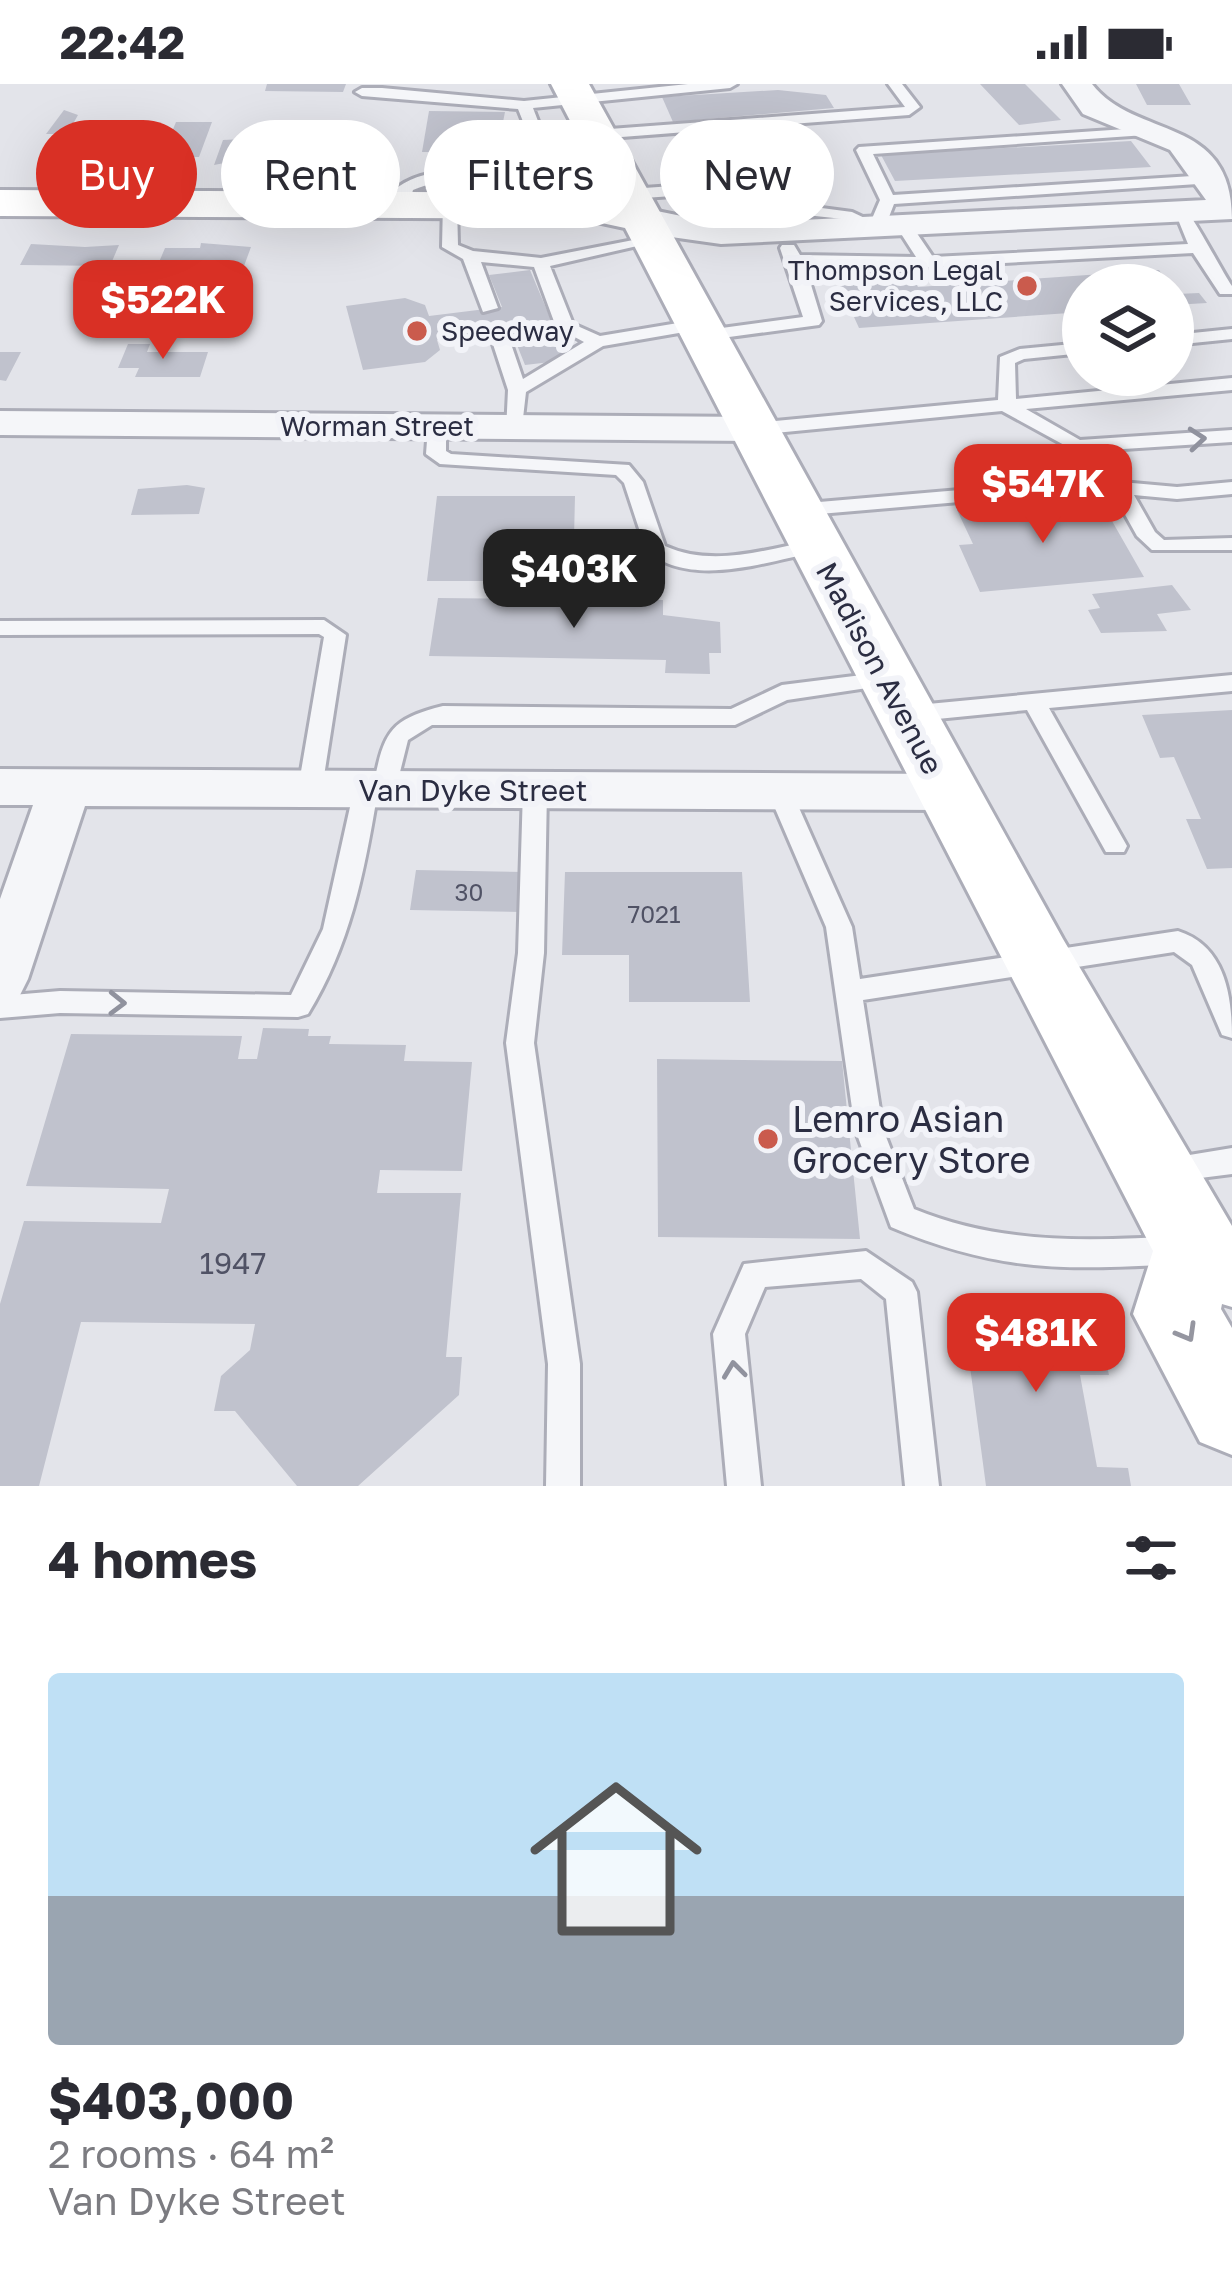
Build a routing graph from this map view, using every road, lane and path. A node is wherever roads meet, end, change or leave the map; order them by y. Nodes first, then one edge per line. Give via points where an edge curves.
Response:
1 (730, 84) edge
2 (895, 84) edge
3 (1077, 84) edge
4 (362, 92) dead end
5 (524, 105) junction
6 (581, 105) edge
7 (530, 120) edge
8 (1155, 131) junction
9 (424, 177) edge
10 (1208, 180) junction
11 (0, 203) edge
12 (401, 204) junction
13 (424, 204) edge
14 (1231, 209) edge
15 (1183, 212) junction
16 (636, 216) edge
17 (642, 217) junction
18 (890, 220) junction
19 (450, 228) edge
20 (787, 247) junction
21 (1198, 248) junction
22 (470, 256) junction
23 (928, 262) junction
24 (544, 283) junction
25 (1226, 290) dead end
26 (491, 299) dead end
27 (705, 330) junction
28 (1232, 334) edge
29 (1194, 338) edge
30 (594, 340) junction
31 (561, 342) dead end
32 (506, 344) dead end
33 (1062, 350) edge
34 (1232, 384) edge
35 (1007, 406) junction
36 (516, 409) junction
37 (0, 423) edge
38 (436, 427) junction
39 (753, 429) junction
40 (1232, 436) edge
41 (1119, 486) junction
42 (1232, 488) edge
43 (806, 528) junction
44 (1232, 544) edge
45 (0, 628) edge
46 (1232, 683) edge
47 (895, 697) junction
48 (1034, 700) junction
49 (0, 787) edge
50 (65, 787) junction
51 (310, 789) junction
52 (375, 789) junction
53 (535, 790) junction
54 (780, 792) junction
55 (946, 792) junction
56 (1114, 846) dead end
57 (1038, 959) junction
58 (0, 979) edge
59 (848, 992) junction
60 (0, 1007) edge
61 (1232, 1028) edge
62 (1232, 1161) edge
63 (1153, 1171) junction
64 (1214, 1259) edge
65 (1232, 1411) edge
66 (563, 1486) edge
67 (744, 1486) edge
68 (922, 1486) edge

1 - 6 lane
2 - 6 lane via 909,111
3 - 8 street via 1094,107
4 - 5 lane
5 - 6 lane
5 - 7 lane
6 - 17 main road, Madison Avenue
8 - 10 street via 1181,143
8 - 18 lane via 874,146 863,155
9 - 12 lane via 406,187
10 - 14 street
10 - 18 lane
11 - 12 main road
12 - 13 main road
14 - 15 street
15 - 18 street
15 - 21 lane
16 - 17 main road
17 - 18 lane via 715,188 812,212
17 - 20 street
17 - 24 lane
17 - 27 main road, Madison Avenue
18 - 20 street
18 - 23 lane
19 - 22 lane via 450,247
20 - 23 lane
20 - 27 lane via 813,321
21 - 23 lane
21 - 25 lane
22 - 24 lane
22 - 26 lane
24 - 30 lane via 556,320
27 - 30 lane
27 - 39 main road, Madison Avenue
28 - 29 lane
30 - 31 lane
30 - 36 lane
32 - 36 lane
33 - 35 lane via 1006,361
34 - 35 lane
35 - 39 lane
35 -> 40 lane via 1077,446
36 - 38 street, Worman Street
36 - 39 street, Worman Street
37 - 38 street, Worman Street
38 - 43 lane via 436,454 447,460 622,469 656,550 679,563 709,565
39 - 43 main road, Madison Avenue
41 - 42 lane via 1177,494
41 - 43 lane
41 - 44 lane via 1159,545
43 - 47 main road, Madison Avenue
45 - 51 lane via 324,627 335,635
46 - 48 lane
47 - 48 lane
47 - 52 lane via 782,693 735,717 443,714 410,721 396,734
47 - 55 main road, Madison Avenue
48 - 56 lane
49 - 50 street, Van Dyke Street
50 - 51 street, Van Dyke Street
50 - 58 street
51 - 52 street, Van Dyke Street
52 - 53 street, Van Dyke Street
60 -> 52 lane via 298,1006 344,920
53 - 54 street, Van Dyke Street
53 - 66 lane via 520,1043 564,1364
54 - 55 street, Van Dyke Street
54 - 59 lane via 839,927
55 - 57 main road, Madison Avenue
57 - 59 lane
57 - 61 lane via 1178,941 1202,959
57 - 63 main road, Madison Avenue
59 - 64 lane via 869,1129 902,1218 959,1244 1039,1256
62 - 63 lane
63 - 64 main road, Madison Avenue
64 -> 65 main road via 1176,1314
67 -> 68 lane via 729,1334 755,1274 866,1265 901,1292

